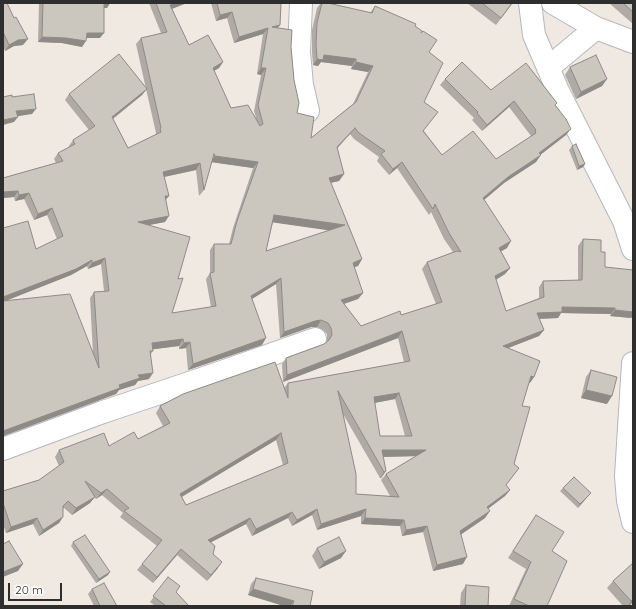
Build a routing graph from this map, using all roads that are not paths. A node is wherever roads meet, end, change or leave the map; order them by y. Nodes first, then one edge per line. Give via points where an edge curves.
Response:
1 (301, 3) edge
2 (530, 3) edge
3 (554, 3) edge
4 (596, 28) junction
5 (633, 42) edge
6 (548, 68) junction
7 (308, 111) dead end
8 (633, 250) edge
9 (314, 339) dead end
10 (633, 363) edge
11 (3, 449) edge
12 (633, 522) edge

1 - 7 street via 299,52 302,85
2 - 6 street via 534,35
3 - 4 street
4 - 5 street
4 - 6 street
6 - 8 street via 624,221
9 - 11 street
10 - 12 street via 626,476

